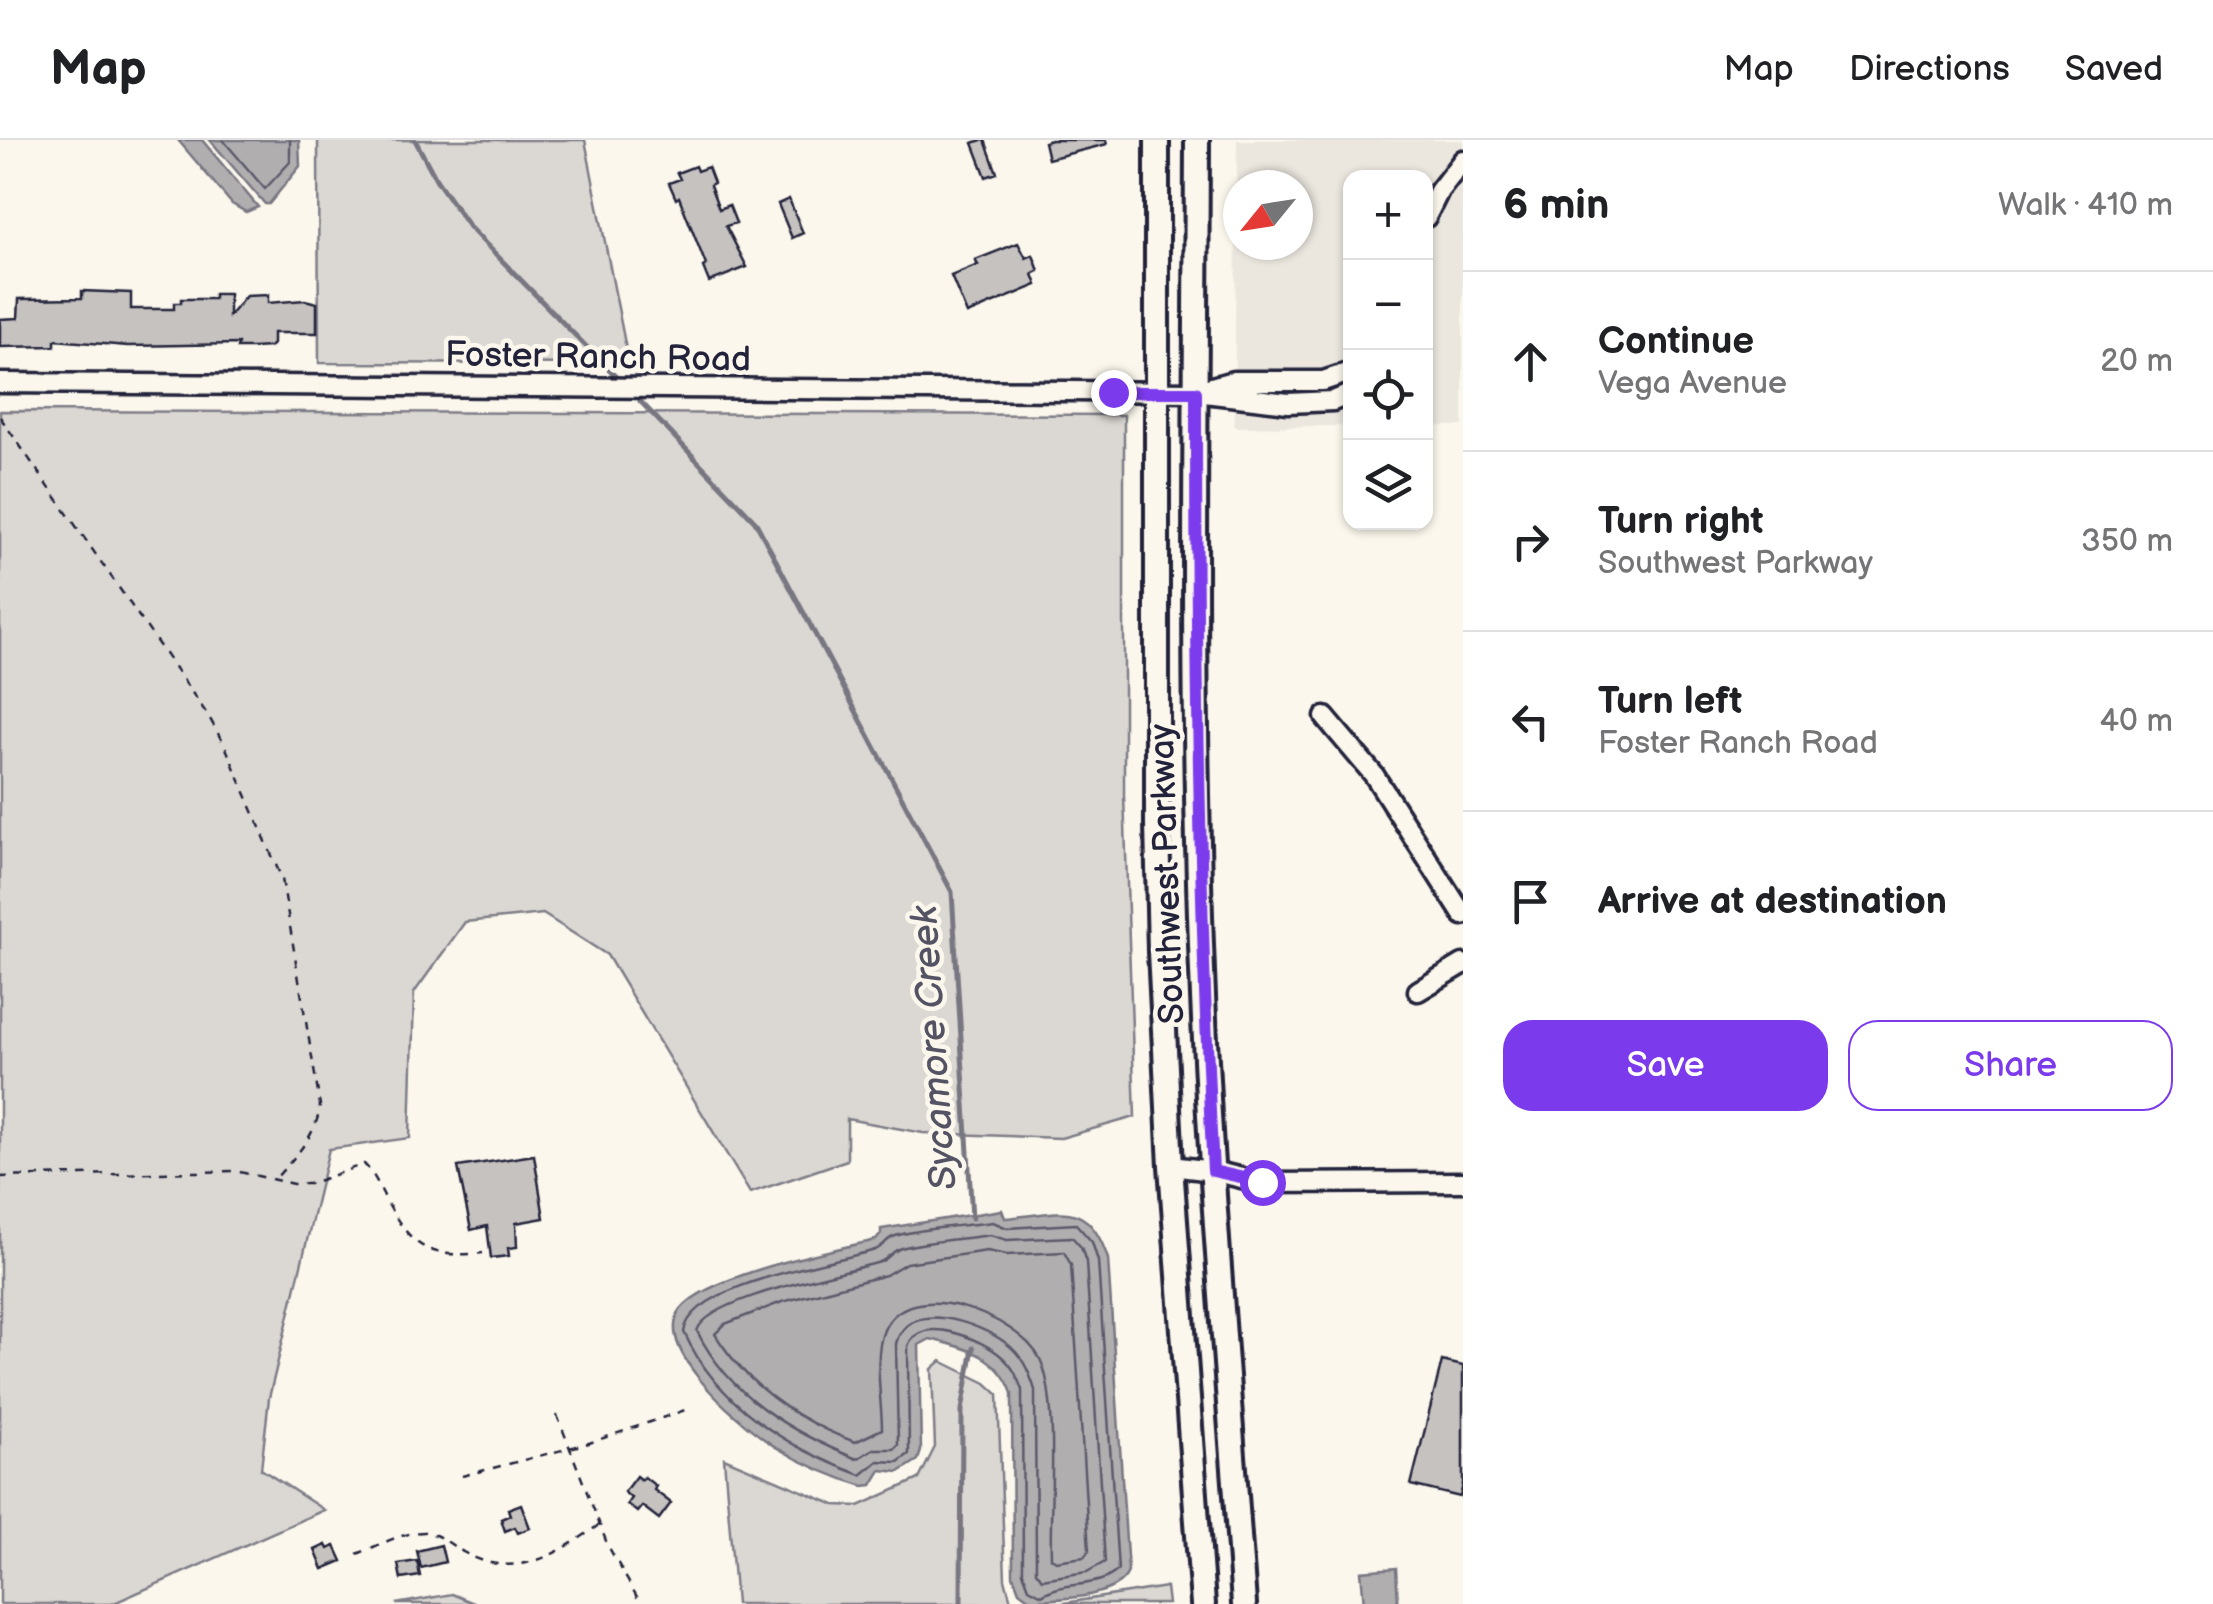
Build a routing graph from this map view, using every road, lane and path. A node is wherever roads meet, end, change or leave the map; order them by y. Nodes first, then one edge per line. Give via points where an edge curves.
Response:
1 (1158, 140) edge
2 (1197, 140) edge
3 (1463, 160) edge
4 (1433, 202) edge
5 (1343, 374) edge
6 (0, 383) edge
7 (1159, 392) junction
8 (1196, 392) junction
9 (1343, 397) edge
10 (0, 417) edge
11 (1325, 718) dead end
12 (1463, 915) edge
13 (1463, 964) edge
14 (1418, 991) dead end
15 (1171, 1166) junction
16 (1213, 1171) junction
17 (0, 1176) edge
18 (275, 1179) junction
19 (1463, 1182) edge
20 (483, 1253) dead end
21 (691, 1408) dead end
22 (557, 1414) dead end
23 (571, 1448) junction
24 (462, 1476) dead end
25 (600, 1524) junction
26 (357, 1554) dead end
27 (641, 1604) edge
28 (1203, 1604) edge
29 (1244, 1604) edge

1 - 7 main road, Southwest Parkway
2 - 8 main road, Southwest Parkway
3 - 4 street
5 - 8 street via 1323,381 1233,381
6 - 7 street, Foster Ranch Road
7 - 8 street, Foster Ranch Road
7 - 15 main road, Southwest Parkway via 1157,824
8 - 9 street via 1288,404
8 - 16 main road, Southwest Parkway via 1196,730
10 - 18 path via 209,716 273,854 320,1105 318,1124
11 - 12 street via 1374,776
13 - 14 street
15 - 16 street
15 - 28 main road, Southwest Parkway
16 - 19 street via 1262,1182
16 - 29 main road, Southwest Parkway
17 - 18 path via 236,1171
18 - 20 path via 309,1184 364,1164 414,1243 449,1256
21 - 23 path
22 - 23 path
23 - 24 path
23 - 25 path
25 - 26 path via 532,1564 503,1566 468,1556 423,1532
25 - 27 path

